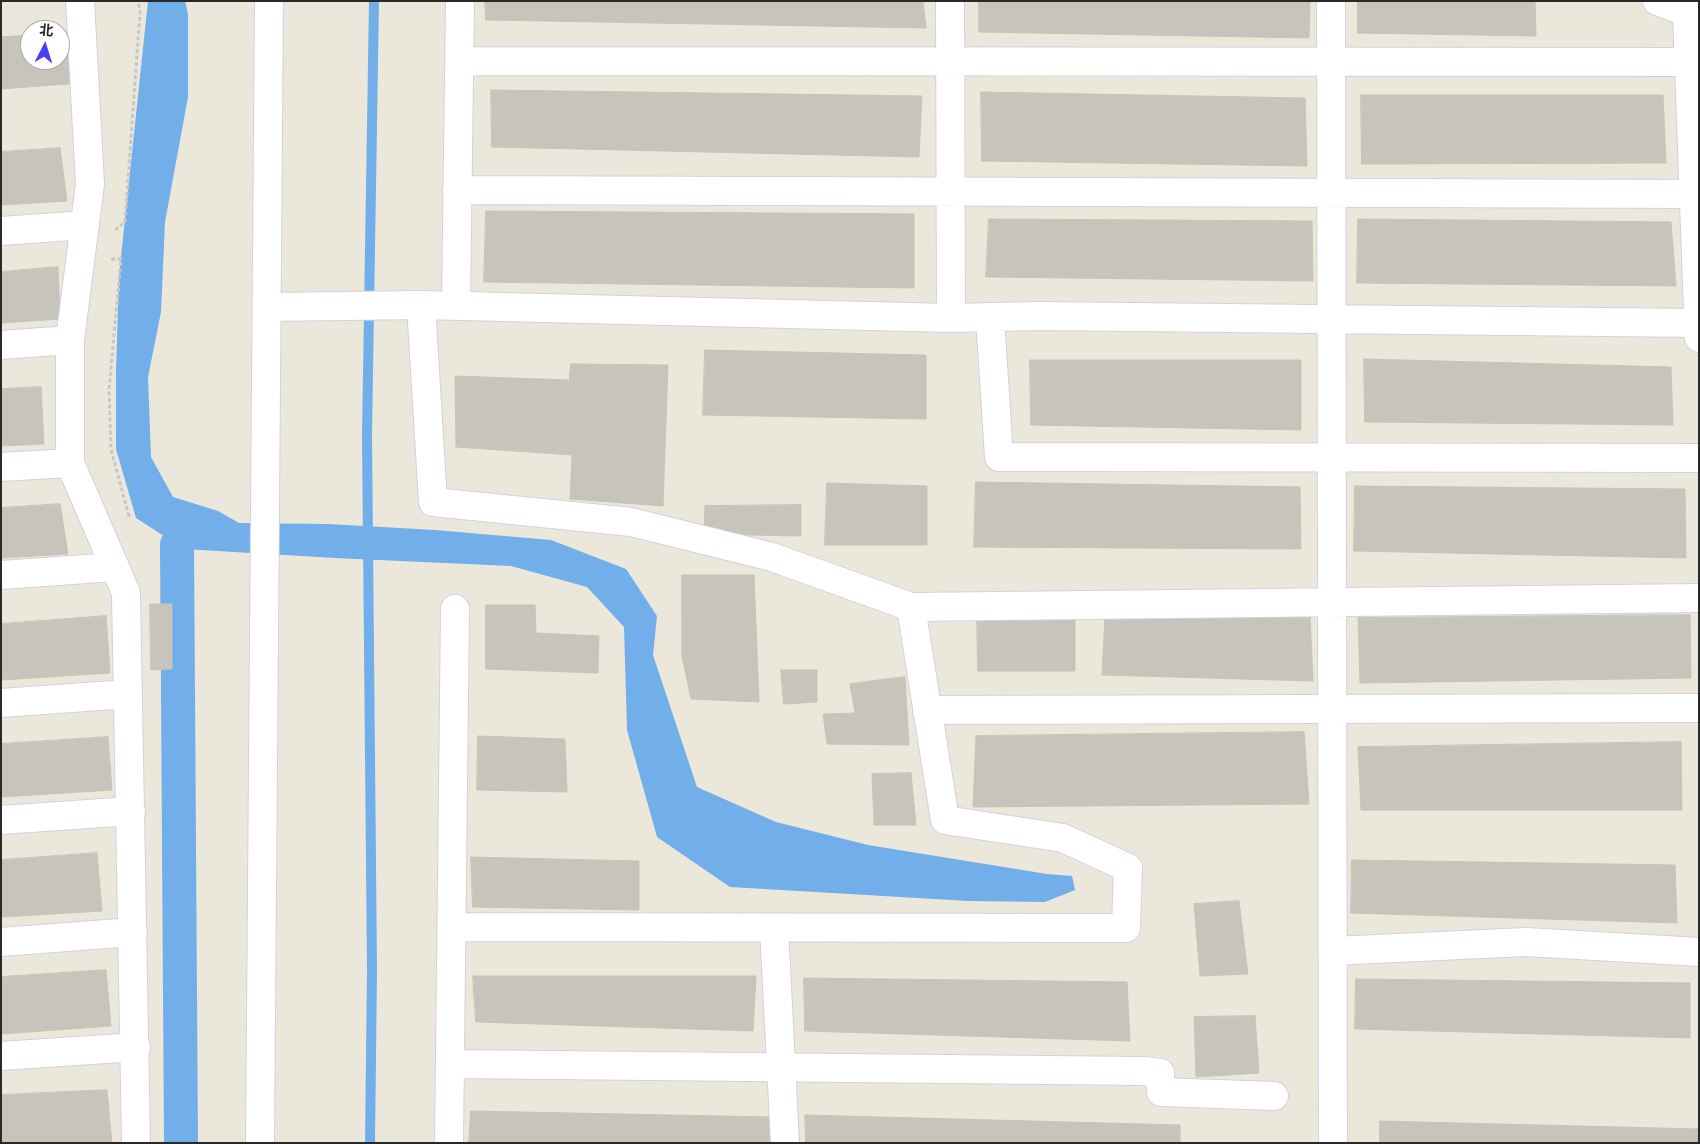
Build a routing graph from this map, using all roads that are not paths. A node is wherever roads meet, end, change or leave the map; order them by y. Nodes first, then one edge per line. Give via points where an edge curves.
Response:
1 (80, 1) edge
2 (269, 1) edge
3 (460, 1) edge
4 (950, 1) edge
5 (1331, 1) edge
6 (1657, 1) edge
7 (1693, 15) edge
8 (459, 61) junction
9 (950, 61) junction
10 (1331, 61) junction
11 (1689, 62) junction
12 (457, 190) junction
13 (950, 192) junction
14 (1332, 193) junction
15 (1696, 194) edge
16 (85, 225) junction
17 (1, 231) edge
18 (420, 305) junction
19 (456, 305) junction
20 (267, 307) junction
21 (990, 317) junction
22 (951, 318) junction
23 (1331, 319) junction
24 (1698, 323) edge
25 (1699, 338) edge
26 (70, 340) junction
27 (1, 344) edge
28 (1332, 457) junction
29 (1699, 458) edge
30 (70, 463) junction
31 (1, 467) edge
32 (115, 567) junction
33 (1, 575) edge
34 (1699, 598) edge
35 (1332, 602) junction
36 (911, 607) junction
37 (455, 609) dead end
38 (128, 694) junction
39 (1, 702) edge
40 (1699, 708) edge
41 (1332, 709) junction
42 (927, 710) junction
43 (131, 811) junction
44 (1, 820) edge
45 (452, 927) junction
46 (774, 928) junction
47 (133, 932) junction
48 (1, 942) edge
49 (1333, 951) junction
50 (1699, 952) edge
51 (136, 1046) junction
52 (1, 1056) edge
53 (450, 1064) junction
54 (781, 1068) junction
55 (1274, 1096) dead end
56 (136, 1143) edge
57 (260, 1143) edge
58 (449, 1143) edge
59 (785, 1143) edge
60 (1333, 1143) edge

1 - 16 street via 90,184
2 - 20 street
3 - 8 street
4 - 9 street
5 - 10 street
6 - 7 street
7 - 11 street
8 - 9 street
8 - 12 street
9 - 10 street
9 - 13 street
10 - 11 street
10 - 14 street
11 - 15 street
12 - 13 street
12 - 19 street
13 - 14 street
13 - 22 street
14 - 15 street
14 - 23 street
15 - 24 street
16 - 17 street
16 - 26 street
18 - 19 street
18 - 20 street
18 - 36 street via 433,502 631,522 772,557
19 - 22 street
20 - 57 street
21 - 22 street
21 - 23 street
21 - 28 street via 999,457
23 - 24 street
23 - 28 street
24 - 25 street
26 - 27 street
26 - 30 street
28 - 29 street
28 - 35 street
30 - 31 street
30 - 32 street
32 - 33 street
32 - 38 street via 126,593
34 - 35 street
35 - 36 street
35 - 41 street
36 - 42 street
37 - 45 street
38 - 39 street
38 - 43 street
40 - 41 street
41 - 42 street
41 - 49 street
42 - 46 street via 945,820 1063,838 1128,868 1126,928
43 - 44 street
43 - 47 street
45 - 46 street
45 - 53 street
46 - 54 street
47 - 48 street
47 - 51 street
49 - 50 street via 1526,942
49 - 60 street
51 - 52 street
51 - 56 street
53 - 54 street
53 - 58 street
54 - 55 street via 1145,1071 1160,1073 1160,1092
54 - 59 street

